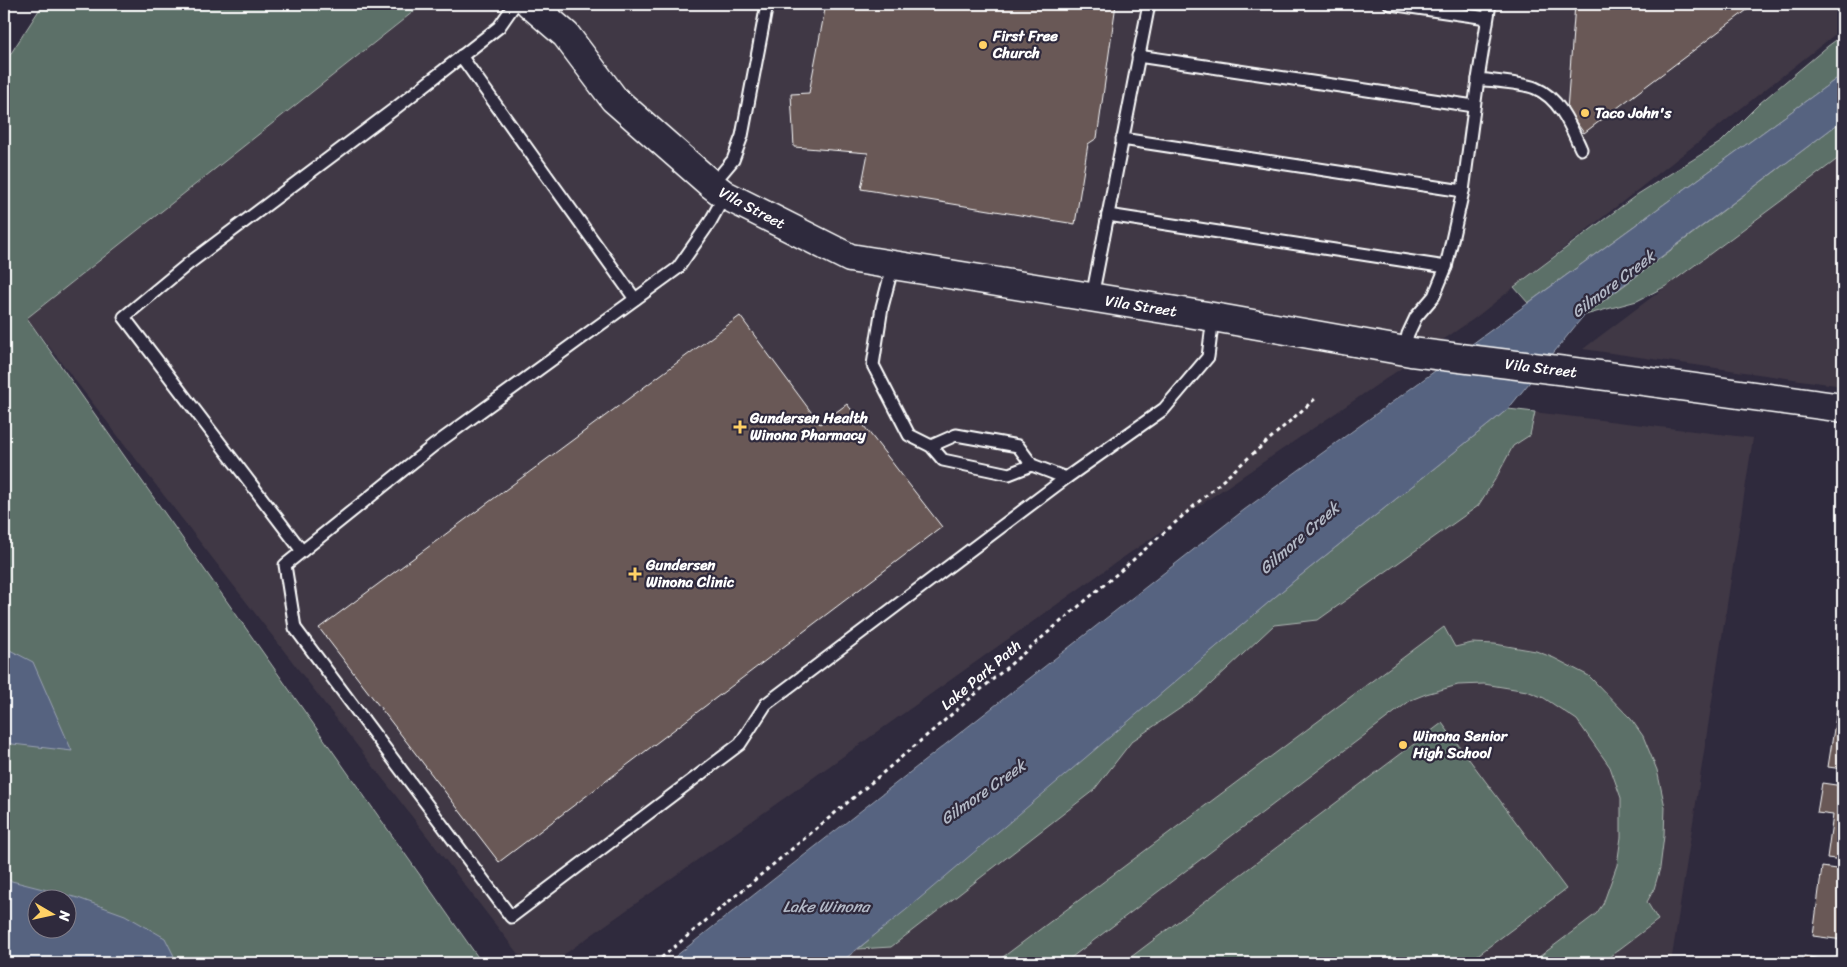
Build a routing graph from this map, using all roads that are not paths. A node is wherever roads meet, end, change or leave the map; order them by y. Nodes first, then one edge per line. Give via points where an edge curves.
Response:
1 (515, 4) edge
2 (530, 4) edge
3 (767, 4) edge
4 (1148, 4) edge
5 (1390, 4) edge
6 (1490, 4) edge
7 (1487, 18) junction
8 (461, 56) junction
9 (1138, 56) junction
10 (1478, 79) junction
11 (1474, 106) junction
12 (1122, 139) junction
13 (1582, 149) dead end
14 (718, 190) junction
15 (1463, 191) junction
16 (1108, 215) junction
17 (893, 265) junction
18 (1446, 267) junction
19 (636, 299) junction
20 (1091, 299) junction
21 (1213, 317) junction
22 (1407, 351) junction
23 (1843, 408) edge
24 (931, 446) junction
25 (1032, 465) junction
26 (1066, 478) junction
27 (302, 551) junction

1 - 8 lane via 499,27
2 - 14 street, Vila Street via 566,35 614,100
3 - 14 lane via 742,136
4 - 9 lane
5 - 7 lane
6 - 7 lane
7 - 10 lane
8 - 19 lane
8 - 27 lane via 188,264 124,317
9 - 11 lane
9 - 12 lane
10 - 11 lane
10 - 13 lane via 1535,88 1563,113
11 - 15 lane
12 - 15 lane
12 - 16 lane
14 - 17 street, Vila Street via 850,258
14 - 19 lane via 710,222 678,268
15 - 18 lane
16 - 18 lane
16 - 20 lane
17 - 20 street, Vila Street
17 - 24 lane via 882,307 873,365 909,435
18 - 22 lane via 1434,296 1416,317 1408,334
19 - 27 lane via 433,446
20 - 21 street, Vila Street
21 - 22 street, Vila Street
21 - 26 lane via 1208,357 1164,409
22 - 23 street, Vila Street
24 - 25 lane via 943,460 1009,474
24 - 25 lane via 956,435 1018,446
25 - 26 lane
26 - 27 lane via 766,704 740,744 512,917 296,628 285,565

